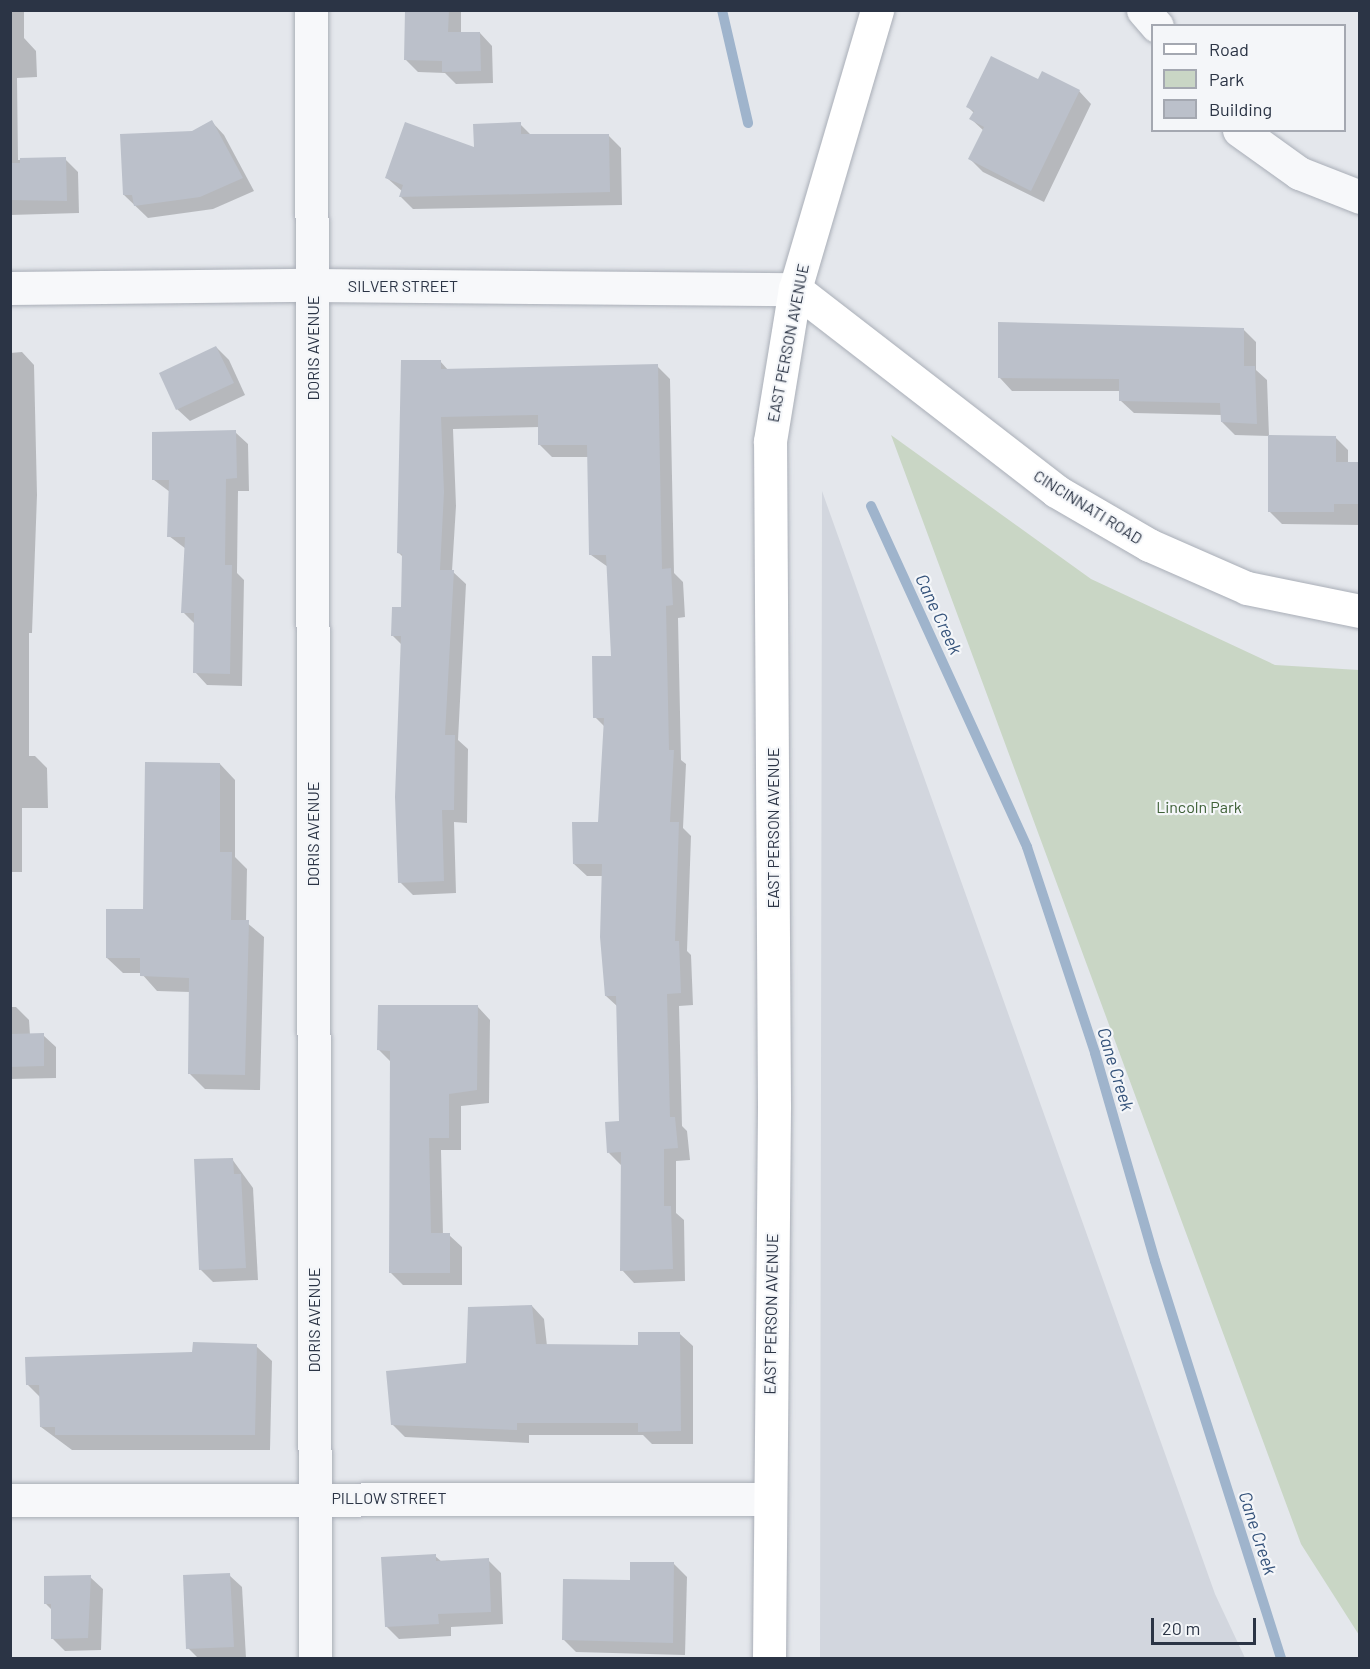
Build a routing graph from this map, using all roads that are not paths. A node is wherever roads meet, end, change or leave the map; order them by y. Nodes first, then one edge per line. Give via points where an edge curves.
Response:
1 (311, 10) edge
2 (877, 10) edge
3 (1143, 10) edge
4 (1155, 24) edge
5 (1242, 132) edge
6 (1359, 197) edge
7 (313, 285) junction
8 (10, 288) edge
9 (795, 289) junction
10 (1359, 611) edge
11 (314, 1498) junction
12 (768, 1499) junction
13 (10, 1500) edge
14 (315, 1659) edge
15 (769, 1659) edge

1 - 7 street, DORIS AVENUE
2 - 9 main road, EAST PERSON AVENUE
3 - 4 street
5 - 6 street via 1299,173
7 - 8 street, SILVER STREET
7 - 9 street, SILVER STREET
7 - 11 street, DORIS AVENUE
9 - 10 main road, CINCINNATI ROAD via 1056,491 1149,545 1247,588
9 - 12 main road, EAST PERSON AVENUE via 770,441 774,1107
11 - 12 street, PILLOW STREET
11 - 13 street, PILLOW STREET
11 - 14 street, DORIS AVENUE
12 - 15 main road, EAST PERSON AVENUE

